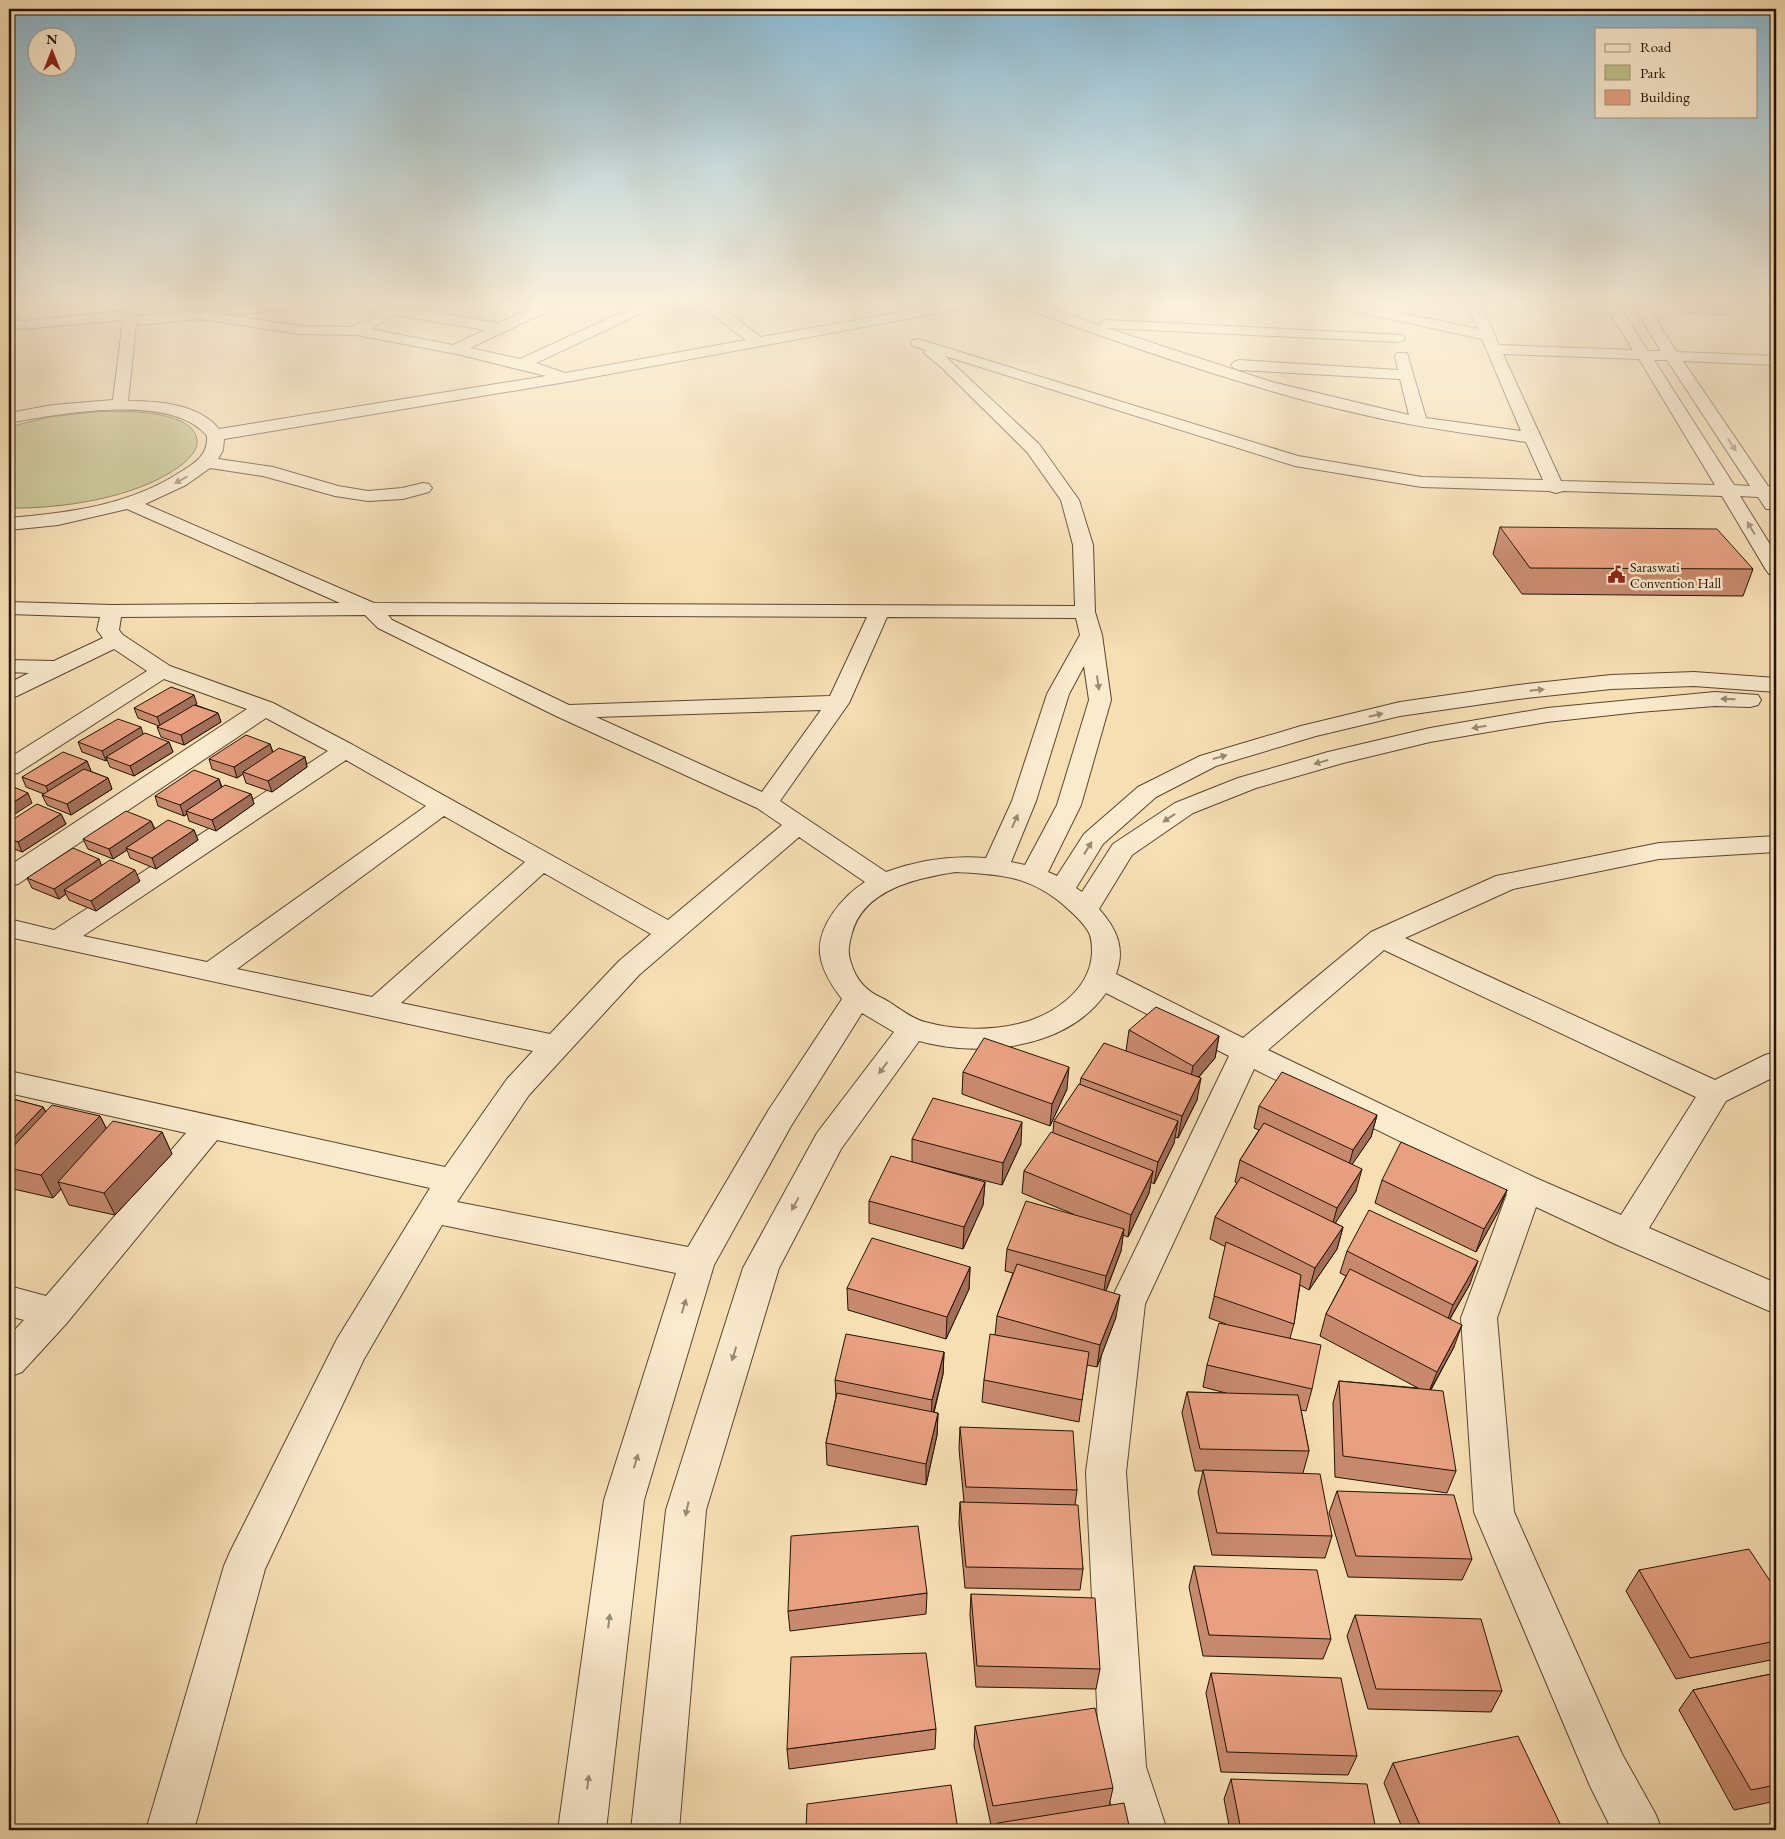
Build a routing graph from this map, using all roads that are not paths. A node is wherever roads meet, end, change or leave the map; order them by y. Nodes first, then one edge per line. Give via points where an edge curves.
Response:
1 (122, 388) edge
2 (474, 388) edge
3 (495, 388) edge
4 (971, 388) edge
5 (1065, 388) edge
6 (1277, 388) edge
7 (1410, 388) edge
8 (1510, 388) edge
9 (1665, 388) edge
10 (1695, 388) edge
11 (467, 392) junction
12 (120, 405) junction
13 (9, 418) edge
14 (1419, 422) junction
15 (215, 436) junction
16 (1532, 438) junction
17 (206, 462) junction
18 (423, 488) dead end
19 (1556, 488) junction
20 (1729, 491) junction
21 (1770, 492) edge
22 (128, 503) junction
23 (1776, 511) edge
24 (9, 524) edge
25 (1776, 570) edge
26 (9, 608) edge
27 (371, 609) junction
28 (112, 611) junction
29 (880, 611) junction
30 (1085, 612) junction
31 (1090, 635) junction
32 (115, 640) junction
33 (9, 666) edge
34 (59, 667) junction
35 (162, 671) junction
36 (1776, 685) edge
37 (9, 691) edge
38 (1776, 700) edge
39 (838, 703) junction
40 (265, 708) junction
41 (564, 711) junction
42 (345, 750) junction
43 (9, 768) edge
44 (766, 803) junction
45 (443, 805) junction
46 (799, 824) junction
47 (1776, 844) edge
48 (542, 861) junction
49 (996, 866) junction
50 (1033, 875) junction
51 (9, 878) edge
52 (883, 882) junction
53 (1062, 889) junction
54 (1086, 908) junction
55 (9, 928) edge
56 (670, 933) junction
57 (1381, 938) junction
58 (58, 940) junction
59 (212, 973) junction
60 (1102, 979) junction
61 (858, 997) junction
62 (377, 1008) junction
63 (912, 1029) junction
64 (556, 1046) junction
65 (1246, 1052) junction
66 (1776, 1063) edge
67 (9, 1082) edge
68 (1715, 1093) junction
69 (210, 1127) junction
70 (454, 1180) junction
71 (1526, 1188) junction
72 (433, 1210) junction
73 (1627, 1234) junction
74 (697, 1262) junction
75 (1776, 1299) edge
76 (9, 1301) edge
77 (53, 1313) junction
78 (9, 1361) edge
79 (170, 1830) edge
80 (582, 1830) edge
81 (655, 1830) edge
82 (1143, 1830) edge
83 (1638, 1830) edge

1 - 12 street
2 - 11 street
3 - 11 street
4 - 30 street via 1033,448 1070,500 1083,546
5 - 19 street via 1295,461 1422,482
6 - 14 street
7 - 14 street
8 - 16 street
9 - 20 street
10 -> 21 street
11 - 15 street
12 - 13 street via 78,407
12 - 15 street via 184,414 205,423
14 - 16 street
15 - 17 street via 215,448
16 - 19 street
17 - 18 street via 280,474 318,486 378,498
17 -> 22 street via 168,487
19 - 20 street
20 - 21 street
25 -> 20 street
21 - 23 street
22 - 24 street via 80,515
22 - 27 street
26 - 28 street
27 - 28 street
27 - 29 street
27 - 41 street via 385,624
28 - 32 street via 108,630
29 - 30 street
29 - 39 street
30 - 31 street
49 -> 31 street via 1024,801 1058,694
31 -> 50 street via 1100,700 1070,805
32 - 34 street
32 - 35 street
33 - 34 street
34 - 37 street
35 - 40 street
35 - 43 street
53 -> 36 street via 1093,839 1147,792 1208,761 1309,731 1400,709 1610,682 1694,679
38 -> 54 street via 1715,699 1547,715 1430,735 1336,757 1247,783 1184,808 1122,850
39 - 41 street
39 - 44 street
40 - 42 street
40 - 51 street
41 - 44 street
42 - 45 street
42 - 58 street
44 - 46 street
45 - 48 street
45 - 59 street
46 - 52 street
46 - 56 street
47 - 57 street via 1659,851 1505,882
48 - 56 street
48 - 62 street
49 - 50 street
49 - 52 street via 956,864 917,870
50 - 53 street
52 - 61 street via 857,900 840,922 834,947 840,973
53 - 54 street
54 - 60 street via 1104,938 1107,955
55 - 58 street
56 - 64 street via 629,968
57 - 65 street
57 - 68 street
58 - 59 street
59 - 62 street
60 - 63 street via 1081,1005 1048,1025 1005,1037 958,1038
60 - 65 street
61 - 63 street
61 - 74 street via 779,1118
62 - 64 street
63 -> 81 street via 828,1142 758,1277 686,1510
64 - 70 street via 518,1087
65 - 71 street
65 - 82 street via 1127,1304 1106,1472 1123,1767
66 - 68 street
67 - 69 street
68 - 73 street
69 - 70 street
69 - 77 street
70 - 72 street
71 - 73 street
71 - 83 street via 1479,1318 1494,1512 1606,1770
72 - 74 street
72 - 79 street via 350,1350 245,1566
73 - 75 street
80 -> 74 street via 624,1500
76 - 77 street
77 - 78 street

